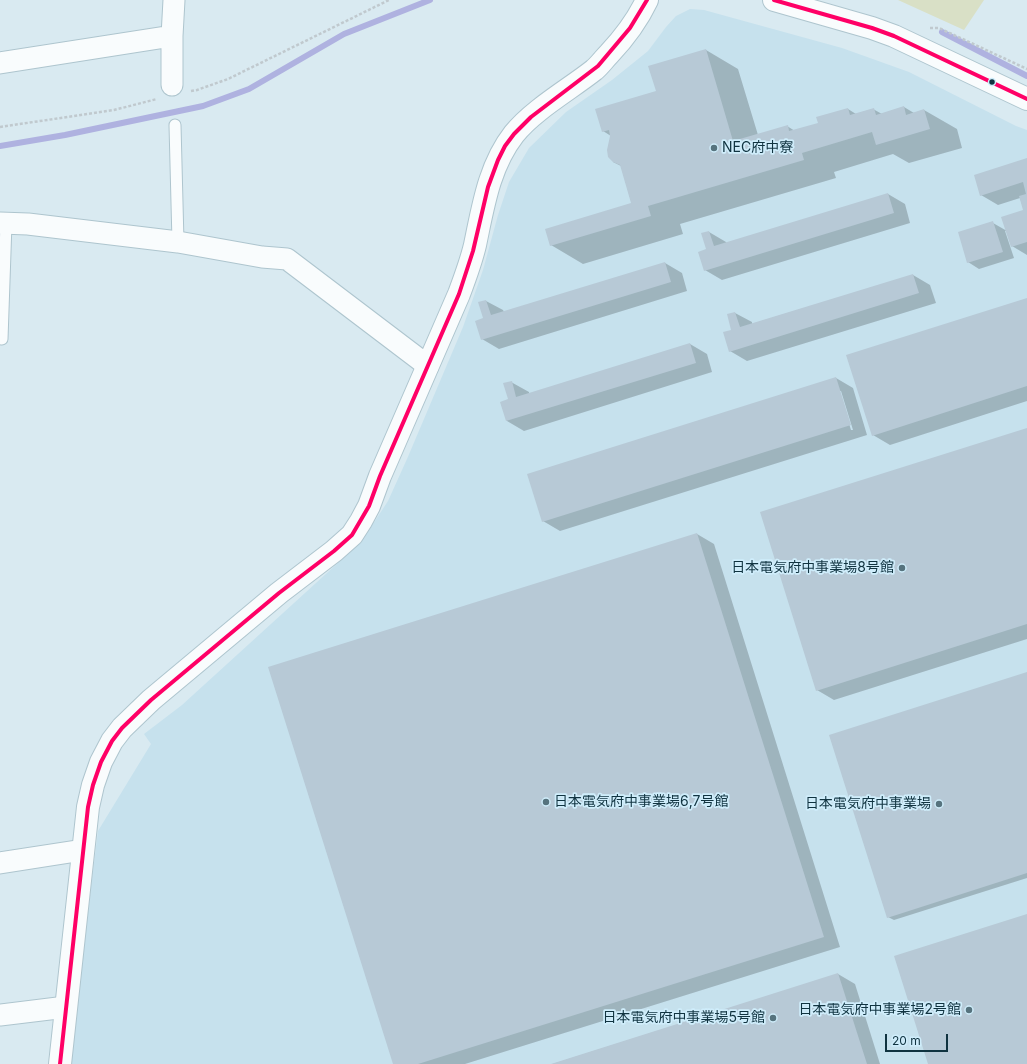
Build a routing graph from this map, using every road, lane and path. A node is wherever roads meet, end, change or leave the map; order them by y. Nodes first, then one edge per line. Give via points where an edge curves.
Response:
1 (174, 0) edge
2 (389, 0) edge
3 (647, 0) edge
4 (774, 0) edge
5 (172, 36) junction
6 (0, 63) edge
7 (172, 92) junction
8 (1027, 99) edge
9 (175, 124) dead end
10 (0, 127) edge
11 (3, 223) edge
12 (178, 242) junction
13 (2, 339) dead end
14 (428, 366) junction
15 (83, 850) junction
16 (0, 862) edge
17 (66, 1007) junction
18 (0, 1015) edge
19 (60, 1064) edge

1 - 5 street
2 - 7 path via 228,79 197,90
3 - 14 street via 626,36 596,68 527,120 504,149 488,187 467,272
4 - 8 street via 894,36
5 - 6 street
5 - 7 street
7 - 10 path via 114,110
9 - 12 lane
11 - 12 street
11 - 13 lane
12 - 14 street via 287,259
14 - 15 street via 369,506 352,535 151,700 112,741 93,785
15 - 16 street
15 - 17 street
17 - 18 street
17 - 19 street

